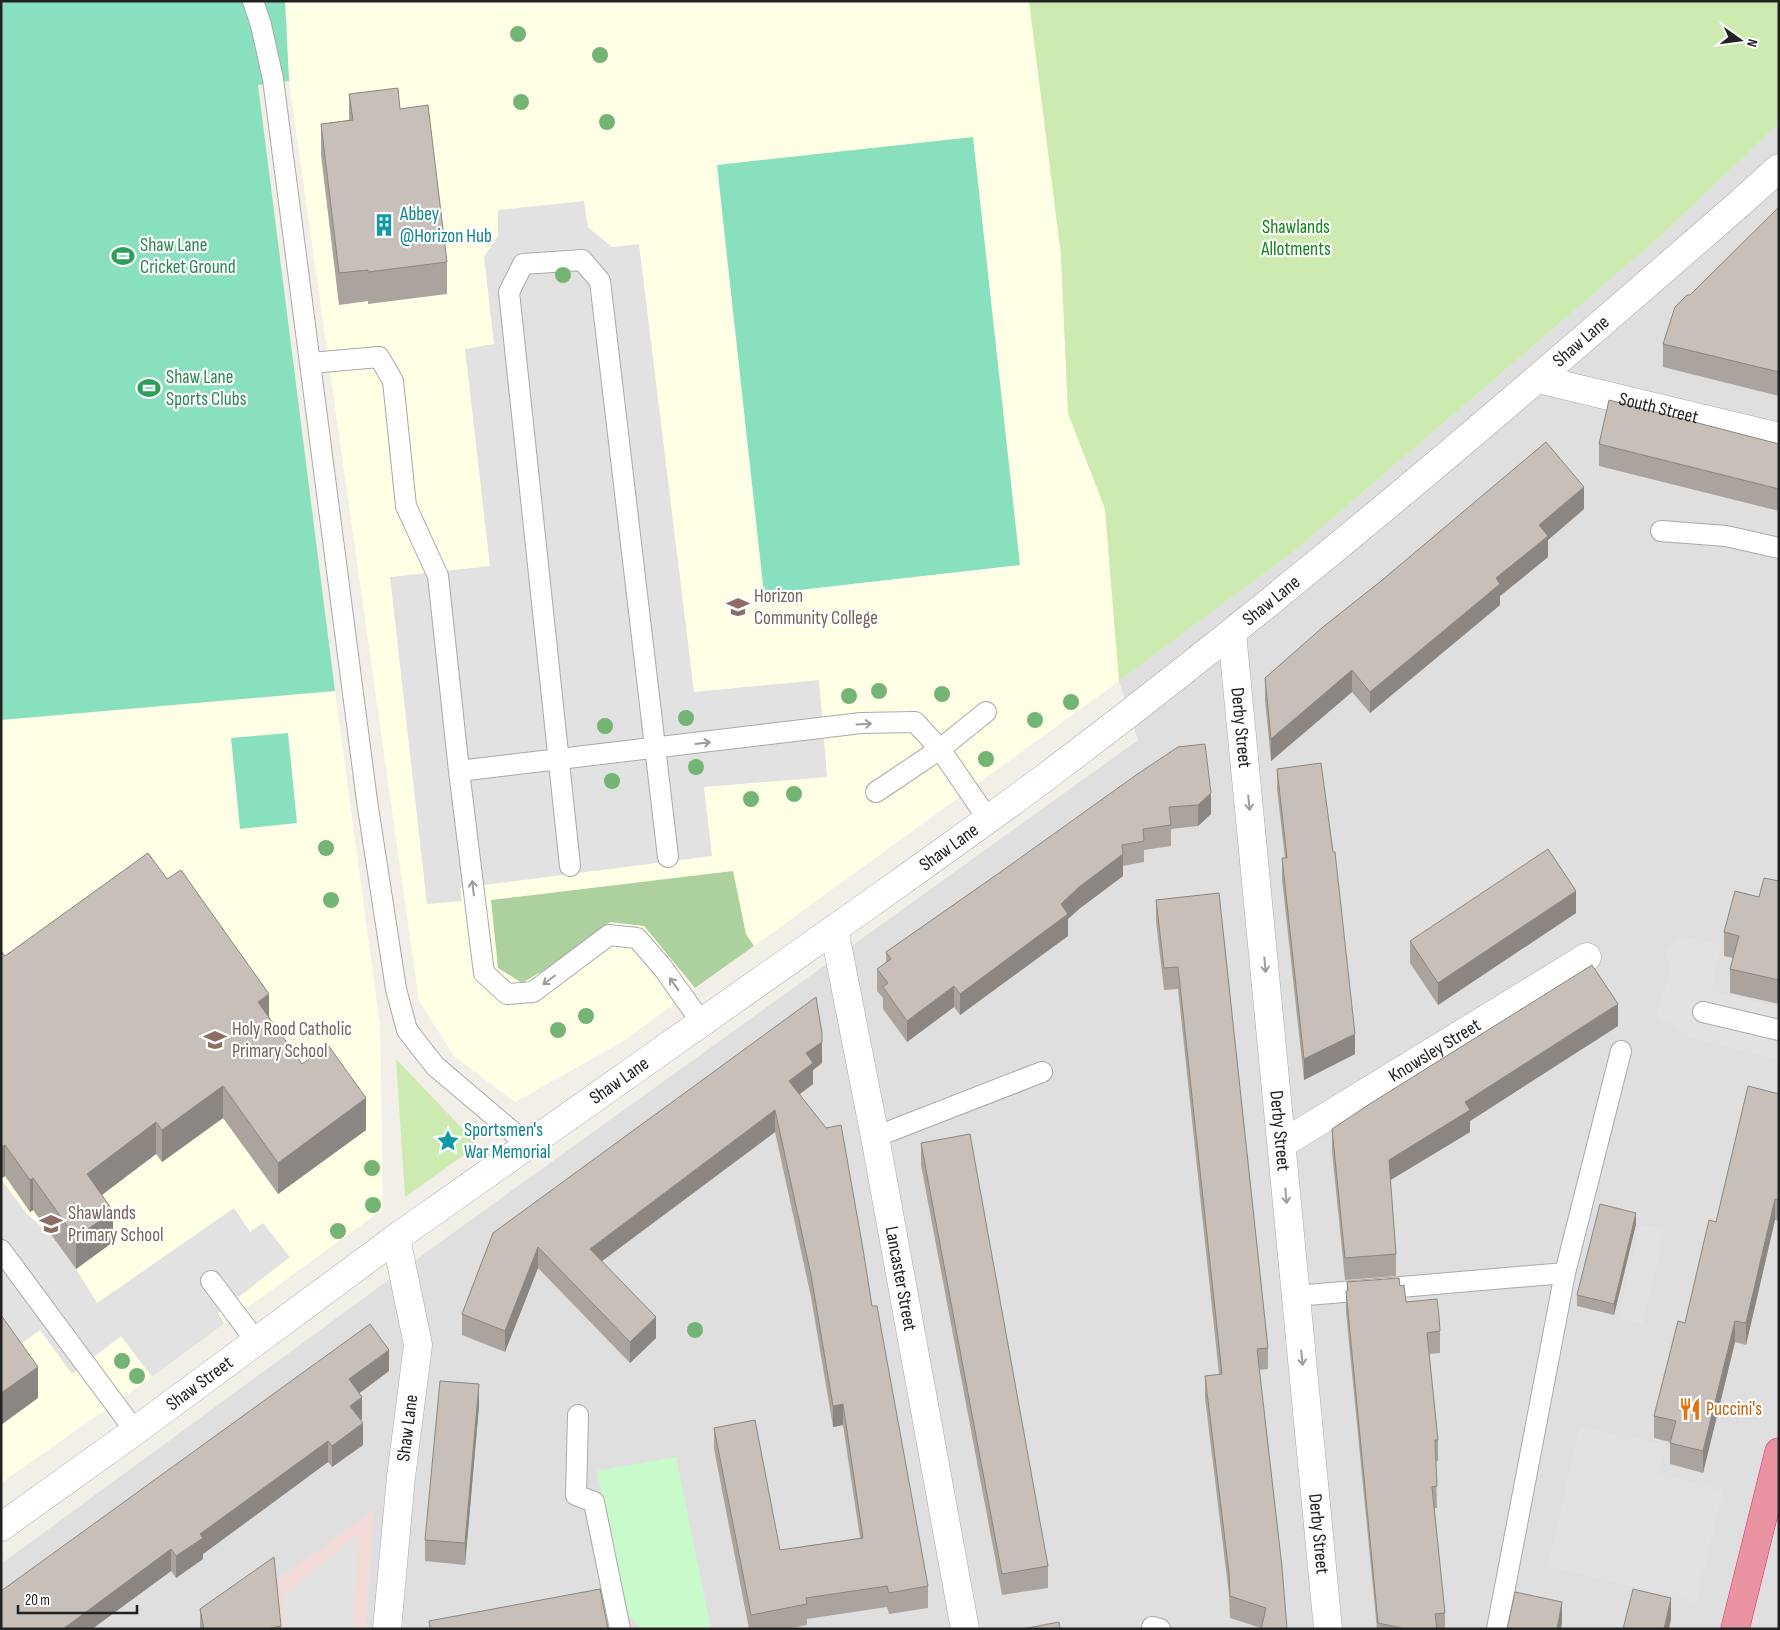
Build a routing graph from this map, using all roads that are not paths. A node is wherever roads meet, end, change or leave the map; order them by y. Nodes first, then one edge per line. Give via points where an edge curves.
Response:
1 (253, 1) edge
2 (1779, 168) edge
3 (311, 363) junction
4 (1538, 379) junction
5 (1779, 437) edge
6 (1661, 531) dead end
7 (1779, 548) edge
8 (1232, 633) junction
9 (986, 712) dead end
10 (654, 748) junction
11 (940, 749) junction
12 (560, 759) junction
13 (459, 772) junction
14 (876, 792) dead end
15 (988, 819) junction
16 (668, 857) dead end
17 (570, 866) dead end
18 (834, 929) junction
19 (1587, 957) dead end
20 (1703, 1012) dead end
21 (702, 1024) junction
22 (1779, 1030) edge
23 (1622, 1051) dead end
24 (1042, 1072) dead end
25 (875, 1137) junction
26 (527, 1144) junction
27 (1282, 1144) junction
28 (396, 1238) junction
29 (1, 1250) edge
30 (1565, 1273) junction
31 (211, 1280) dead end
32 (1296, 1296) junction
33 (256, 1341) junction
34 (578, 1415) dead end
35 (135, 1431) junction
36 (1779, 1452) edge
37 (1, 1527) edge
38 (958, 1627) edge
39 (388, 1629) edge
40 (620, 1629) edge
41 (1328, 1629) edge
42 (1497, 1629) edge
43 (1735, 1629) edge

1 - 3 lane via 273,79
2 - 4 street, Shaw Lane
3 - 13 lane via 380,356 393,380 406,506 438,576
3 - 26 lane via 367,802 396,989 407,1030 435,1066
4 - 5 street, South Street
4 - 8 street, Shaw Lane
6 - 7 lane via 1726,536
8 - 15 street, Shaw Lane
8 -> 27 street, Derby Street
9 - 11 lane
10 -> 11 lane via 861,723 916,722
10 - 12 lane
10 - 12 lane via 600,281 582,260 523,264 509,292
10 - 16 lane
11 - 14 lane
11 - 15 lane
12 - 13 lane
12 - 17 lane
21 -> 13 lane via 663,968 637,938 609,935 533,992 507,994 484,973
15 - 18 street, Shaw Lane
18 - 21 street, Shaw Lane
18 - 25 street, Lancaster Street
19 - 27 street, Knowsley Street
20 - 22 lane
21 - 26 street, Shaw Lane
23 - 30 lane
24 - 25 lane
25 - 38 street, Lancaster Street
26 - 28 street, Shaw Lane
27 -> 32 street, Derby Street
28 - 33 street, Shaw Street
28 - 39 street, Shaw Lane via 418,1345 401,1478
29 - 35 lane
30 - 32 lane
30 - 42 lane
31 - 33 lane
32 -> 41 street, Derby Street
33 - 35 street, Shaw Street
34 - 40 lane via 576,1495 594,1502
35 - 37 street, Shaw Street
36 - 43 highway

